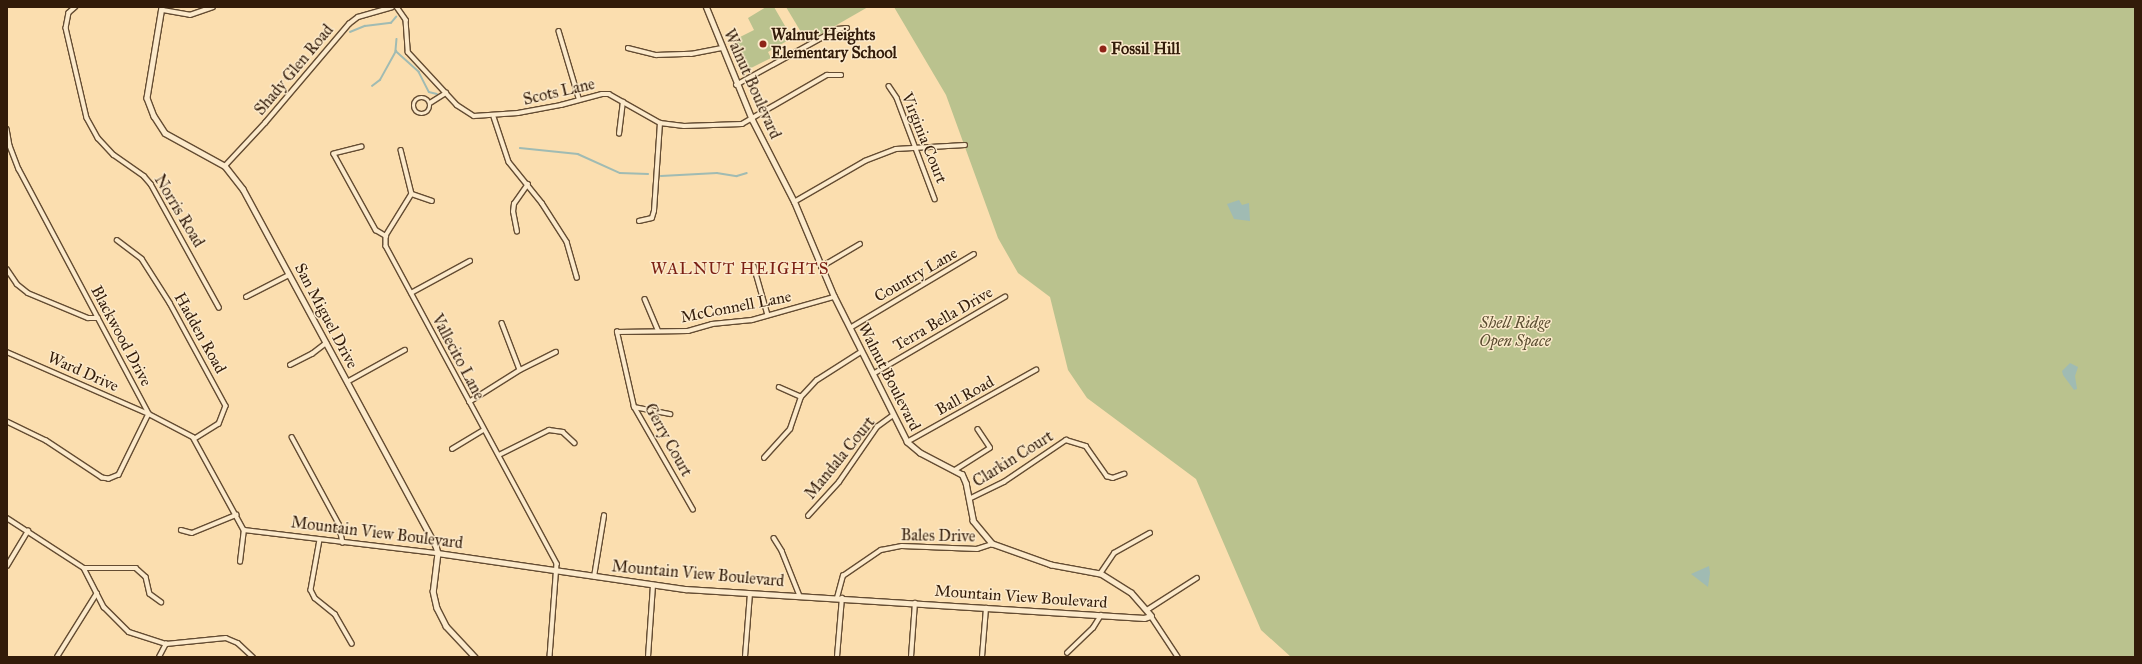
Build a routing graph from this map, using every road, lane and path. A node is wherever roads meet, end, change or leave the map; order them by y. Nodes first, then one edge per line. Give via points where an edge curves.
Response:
1 (76, 7) edge
2 (213, 7) edge
3 (392, 7) edge
4 (397, 7) edge
5 (706, 7) edge
6 (162, 8) edge
7 (846, 28) dead end
8 (559, 31) dead end
9 (628, 48) dead end
10 (721, 48) junction
11 (842, 75) dead end
12 (736, 85) junction
13 (889, 86) dead end
14 (446, 93) junction
15 (579, 98) junction
16 (623, 102) junction
17 (430, 103) junction
18 (494, 116) junction
19 (752, 120) junction
20 (660, 123) junction
21 (7, 129) edge
22 (619, 134) dead end
23 (965, 145) dead end
24 (8, 146) edge
25 (362, 147) dead end
26 (916, 147) junction
27 (401, 150) dead end
28 (225, 166) junction
29 (528, 184) junction
30 (412, 194) junction
31 (935, 200) dead end
32 (432, 201) dead end
33 (794, 202) junction
34 (639, 222) dead end
35 (517, 232) dead end
36 (386, 236) junction
37 (117, 240) dead end
38 (860, 244) dead end
39 (974, 254) dead end
40 (470, 261) dead end
41 (754, 266) dead end
42 (821, 267) junction
43 (7, 269) edge
44 (289, 275) junction
45 (577, 278) dead end
46 (410, 293) junction
47 (834, 297) junction
48 (1005, 297) dead end
49 (246, 298) dead end
50 (645, 299) dead end
51 (220, 307) dead end
52 (768, 315) junction
53 (98, 318) junction
54 (502, 323) dead end
55 (850, 328) junction
56 (658, 330) junction
57 (617, 332) joint
58 (326, 343) junction
59 (405, 350) dead end
60 (7, 352) edge
61 (556, 352) dead end
62 (861, 352) junction
63 (290, 365) dead end
64 (520, 370) junction
65 (1036, 370) dead end
66 (873, 374) junction
67 (347, 382) junction
68 (779, 387) dead end
69 (801, 397) junction
70 (469, 402) junction
71 (634, 407) junction
72 (149, 414) junction
73 (670, 414) dead end
74 (892, 416) junction
75 (7, 422) edge
76 (484, 430) junction
77 (978, 430) dead end
78 (292, 437) dead end
79 (194, 439) junction
80 (907, 442) junction
81 (575, 443) dead end
82 (452, 450) dead end
83 (499, 455) junction
84 (764, 458) dead end
85 (955, 470) junction
86 (1124, 474) dead end
87 (969, 500) junction
88 (694, 510) dead end
89 (236, 515) junction
90 (604, 516) dead end
91 (808, 516) dead end
92 (7, 518) edge
93 (181, 530) dead end
94 (244, 530) junction
95 (28, 532) junction
96 (1150, 533) dead end
97 (774, 538) dead end
98 (320, 540) junction
99 (343, 542) junction
100 (992, 544) junction
101 (438, 553) junction
102 (240, 562) dead end
103 (7, 566) edge
104 (84, 568) junction
105 (557, 571) junction
106 (1100, 574) junction
107 (594, 577) junction
108 (1196, 578) dead end
109 (653, 585) junction
110 (97, 593) junction
111 (750, 594) junction
112 (800, 596) junction
113 (840, 598) junction
114 (161, 602) dead end
115 (914, 603) junction
116 (986, 608) junction
117 (1147, 610) junction
118 (1100, 616) junction
119 (1151, 616) junction
120 (166, 644) junction
121 (352, 644) dead end
122 (1067, 653) dead end
123 (56, 657) edge
124 (159, 657) edge
125 (253, 657) edge
126 (475, 657) edge
127 (550, 657) edge
128 (648, 657) edge
129 (745, 657) edge
130 (837, 657) edge
131 (911, 657) edge
132 (982, 657) edge
133 (1178, 657) edge

1 - 51 street, Norris Road via 69,13 66,28 87,118 98,138 114,155 151,184
2 - 6 street via 190,15
3 - 28 street, Shady Glen Road via 358,18 349,24
4 - 14 street, Scots Lane via 406,20 408,52
5 - 10 street, Walnut Boulevard
6 - 28 street, San Miguel Drive via 148,82 147,98 154,116 165,133
7 - 12 street via 838,29
8 - 15 street
9 - 10 street via 656,55 691,54
10 - 12 street, Walnut Boulevard
11 - 19 street, Scots Lane via 827,75
12 - 19 street, Walnut Boulevard
13 - 26 street, Virginia Court via 897,98
14 - 17 street
14 - 18 street, Scots Lane via 468,114
15 - 16 street, Scots Lane via 602,94
15 - 18 street, Scots Lane via 561,105
16 - 20 street, Scots Lane
16 - 22 street
17 - 17 street via 421,97 414,102 416,112 424,114 428,111
18 - 29 street via 509,162
19 - 20 street, Scots Lane via 742,124 684,126
19 - 33 street, Walnut Boulevard
20 - 34 street via 654,211 652,218
21 - 24 street, Blackwood Drive
23 - 26 street
24 - 53 street, Blackwood Drive via 47,226
25 - 36 street via 334,154 376,230
26 - 31 street, Virginia Court
26 - 33 street via 896,149 866,161
27 - 30 street
28 - 44 street, San Miguel Drive via 243,189
29 - 35 street via 514,204
29 - 45 street via 567,242
30 - 32 street
30 - 36 street
33 - 42 street, Walnut Boulevard
36 - 46 street, Vallecito Lane via 386,246
37 - 79 street, Hadden Road via 142,259 170,303 226,406 219,424
38 - 42 street
39 - 55 street, Country Lane
40 - 46 street
41 - 52 street
42 - 47 street, Walnut Boulevard
43 - 53 street via 17,284 28,293 88,318
44 - 49 street
44 - 58 street, San Miguel Drive
46 - 70 street, Vallecito Lane
47 - 52 street, McConnell Lane
47 - 55 street, Walnut Boulevard
48 - 66 street, Terra Bella Drive
50 - 56 street
52 - 56 street, McConnell Lane via 688,331
53 - 72 street, Blackwood Drive
54 - 64 street
55 - 62 street, Walnut Boulevard
56 - 57 street, McConnell Lane
57 - 71 street, Gerry Court
58 - 63 street via 312,354
58 - 67 street, San Miguel Drive
59 - 67 street
60 - 72 street, Ward Drive
61 - 64 street
62 - 66 street, Walnut Boulevard
62 - 69 street via 817,380
64 - 70 street
65 - 80 street, Ball Road
66 - 74 street, Walnut Boulevard
67 - 101 street, San Miguel Drive
68 - 69 street
69 - 84 street via 790,429
70 - 76 street, Vallecito Lane
71 - 73 street
71 - 88 street, Gerry Court
72 - 75 street via 119,475 109,479 102,478 46,441
72 - 79 street via 188,433
74 - 80 street, Walnut Boulevard
74 - 91 street, Mandala Court via 877,427 839,482
76 - 82 street
76 - 83 street, Vallecito Lane
77 - 85 street via 990,448
78 - 99 street via 339,524
79 - 89 street
80 - 85 street, Walnut Boulevard via 920,453
81 - 83 street via 563,432 550,430
83 - 105 street, Vallecito Lane via 557,564
85 - 87 street via 964,479
86 - 87 street, Clarkin Court via 1113,478 1107,476 1086,446 1066,440 1004,482
87 - 100 street via 973,522
89 - 93 street via 196,531
89 - 94 street
90 - 107 street
92 - 95 street
94 - 98 street, Mountain View Boulevard
94 - 102 street
95 - 103 street
95 - 104 street
96 - 106 street via 1114,553
97 - 112 street
98 - 99 street, Mountain View Boulevard
98 - 121 street via 311,590 315,598 335,614
99 - 101 street, Mountain View Boulevard
100 - 106 street via 1051,565
100 - 113 street, Bales Drive via 978,550 902,546 881,550 843,576
101 - 105 street, Mountain View Boulevard
101 - 126 street via 433,584 437,608 446,626
104 - 110 street
104 - 114 street via 136,568 146,577 149,592
105 - 107 street, Mountain View Boulevard
105 - 127 street
106 - 117 street via 1122,586
107 - 109 street, Mountain View Boulevard
108 - 117 street
109 - 111 street, Mountain View Boulevard
109 - 128 street
110 - 120 street via 111,616 129,632
110 - 123 street
111 - 112 street, Mountain View Boulevard
111 - 129 street
112 - 113 street, Mountain View Boulevard
113 - 115 street, Mountain View Boulevard
113 - 130 street, Bales Drive
115 - 116 street, Mountain View Boulevard
115 - 131 street
116 - 118 street, Mountain View Boulevard
116 - 132 street
117 - 119 street
118 - 119 street, Mountain View Boulevard
118 - 122 street via 1093,628
119 - 133 street
120 - 124 street
120 - 125 street via 226,638 238,643

